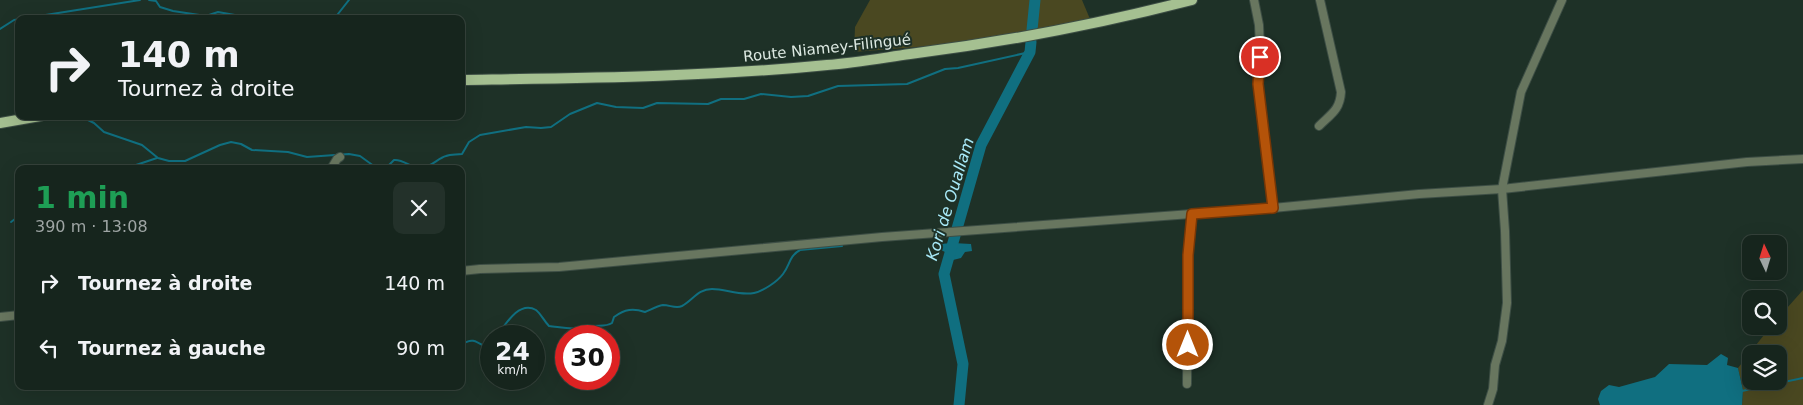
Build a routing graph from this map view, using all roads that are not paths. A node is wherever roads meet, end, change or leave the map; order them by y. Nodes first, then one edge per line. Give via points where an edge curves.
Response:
1 (1192, 0) edge
2 (1254, 0) edge
3 (1320, 0) edge
4 (1562, 0) edge
5 (465, 80) edge
6 (17, 120) edge
7 (0, 123) edge
8 (1319, 126) dead end
9 (340, 158) dead end
10 (1803, 159) edge
11 (333, 165) edge
12 (1502, 189) junction
13 (1273, 208) junction
14 (1192, 214) junction
15 (465, 271) edge
16 (15, 315) edge
17 (0, 317) edge
18 (1187, 384) dead end
19 (1488, 405) edge

1 - 5 main road, Route Niamey-Filingué via 991,44 830,65 623,77
2 - 13 street via 1259,25 1258,84
3 - 8 street via 1341,92 1338,108
4 - 12 street via 1521,92
6 - 7 main road
9 - 11 street
10 - 12 street via 1747,162
12 - 13 street
12 - 19 street via 1507,303
13 - 14 street
14 - 15 street via 882,237 559,267
14 - 18 street via 1188,255
16 - 17 street

